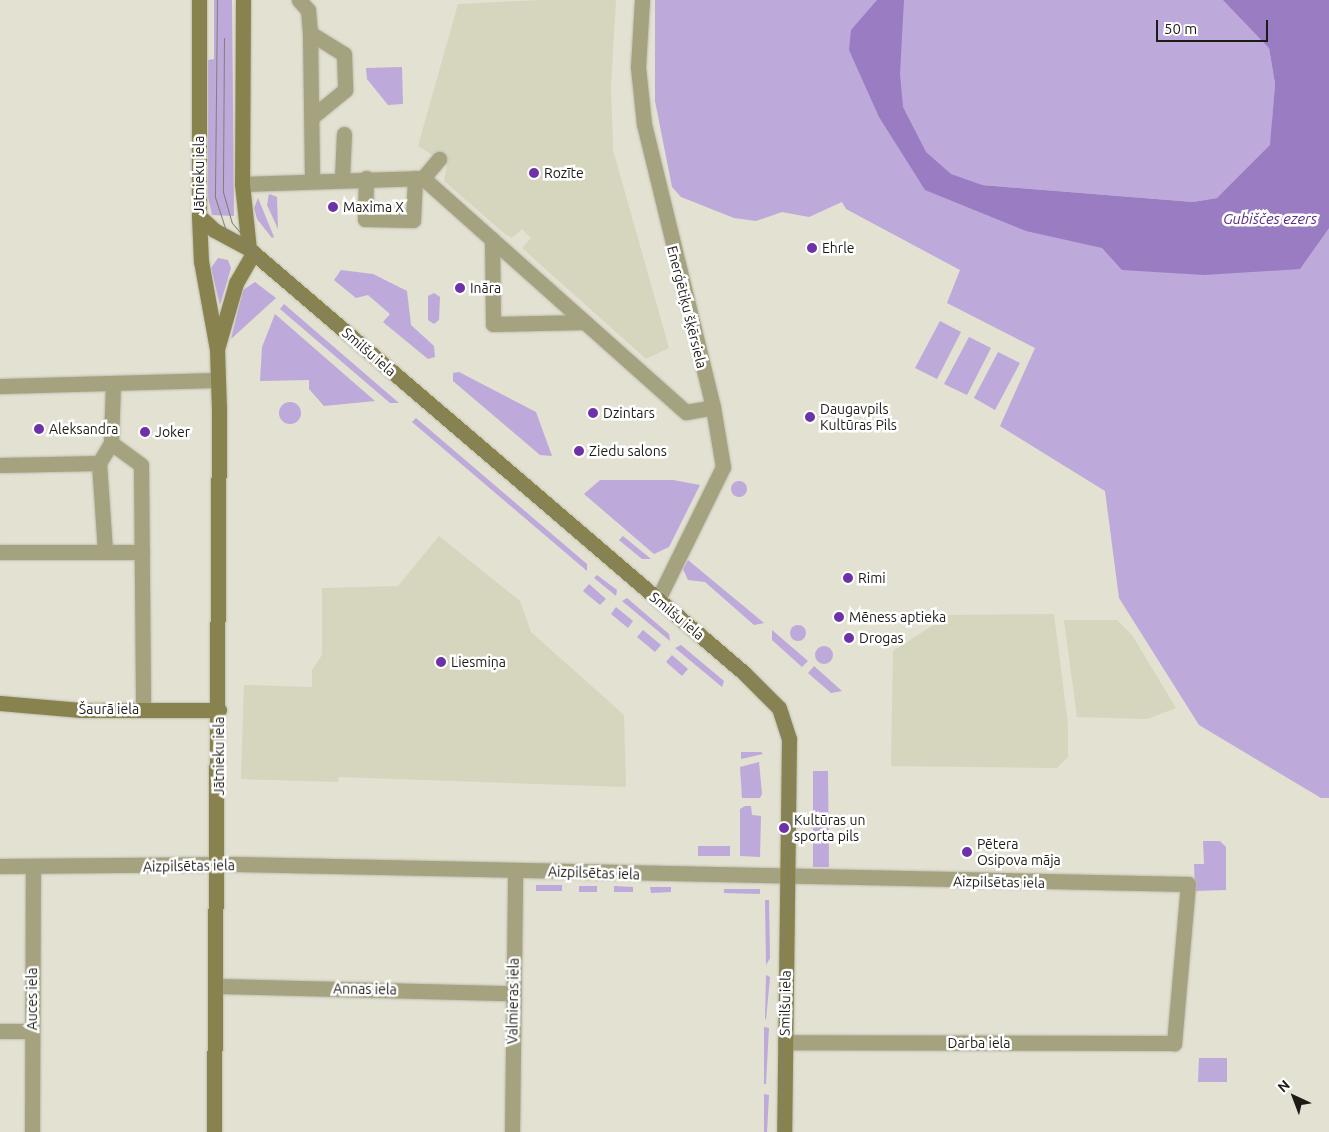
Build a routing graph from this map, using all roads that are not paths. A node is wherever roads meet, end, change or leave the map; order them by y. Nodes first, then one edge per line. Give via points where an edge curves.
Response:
1 (199, 0) edge
2 (243, 0) edge
3 (299, 0) edge
4 (642, 0) edge
5 (310, 33) junction
6 (312, 117) junction
7 (344, 134) dead end
8 (439, 159) dead end
9 (366, 178) junction
10 (419, 178) junction
11 (312, 179) junction
12 (342, 179) junction
13 (242, 184) junction
14 (199, 216) junction
15 (492, 239) junction
16 (251, 251) junction
17 (585, 322) junction
18 (217, 349) junction
19 (218, 380) junction
20 (113, 383) junction
21 (0, 386) edge
22 (713, 407) junction
23 (111, 443) junction
24 (99, 463) junction
25 (0, 465) edge
26 (0, 552) edge
27 (105, 552) junction
28 (142, 552) junction
29 (658, 600) junction
30 (0, 703) edge
31 (143, 709) junction
32 (219, 710) junction
33 (0, 866) edge
34 (219, 866) junction
35 (33, 867) junction
36 (515, 871) junction
37 (786, 879) junction
38 (217, 986) junction
39 (513, 993) junction
40 (0, 1031) edge
41 (32, 1031) junction
42 (785, 1042) junction
43 (1174, 1043) joint
44 (32, 1132) edge
45 (214, 1132) edge
46 (512, 1132) edge
47 (784, 1132) edge

1 - 14 street, Jātnieku iela
2 - 13 street
3 - 5 street via 308,10
4 - 22 street, Enerģētiķu šķērsiela via 638,67 644,124
5 - 6 street
5 - 6 street via 344,54 344,90
6 - 11 street
7 - 12 street
8 - 10 street
9 - 10 street
9 - 10 street via 366,220 413,220
9 - 12 street
10 - 15 street
11 - 12 street
11 - 13 street via 290,185
13 - 16 street
14 - 16 street, Smilšu iela via 214,230
14 - 18 street, Jātnieku iela via 204,279
15 - 17 street
15 - 17 street via 493,324
16 - 18 street, Jātnieku iela via 236,283
16 - 29 street, Smilšu iela
17 - 22 street via 686,412
18 - 19 street, Jātnieku iela
19 - 20 street
19 - 32 street, Jātnieku iela
20 - 21 street
20 - 23 street
22 - 29 street, Enerģētiķu šķērsiela via 723,467
23 - 24 street
23 - 28 street via 141,465
24 - 25 street
24 - 27 street
26 - 27 street
27 - 28 street
28 - 31 street
29 - 37 street, Smilšu iela via 757,684 784,720 789,739
30 - 31 street, Šaurā iela
31 - 32 street, Šaurā iela
32 - 34 street, Jātnieku iela
33 - 35 street, Aizpilsētas iela
34 - 35 street, Aizpilsētas iela
34 - 36 street, Aizpilsētas iela
34 - 38 street, Jātnieku iela
35 - 41 street, Auces iela
36 - 37 street, Aizpilsētas iela
36 - 39 street, Valmieras iela
37 - 42 street, Smilšu iela
37 - 43 street, Aizpilsētas iela via 1188,884
38 - 39 street, Annas iela
38 - 45 street, Jātnieku iela
39 - 46 street, Valmieras iela
40 - 41 street
41 - 44 street, Auces iela
42 - 43 street, Darba iela
42 - 47 street, Smilšu iela

